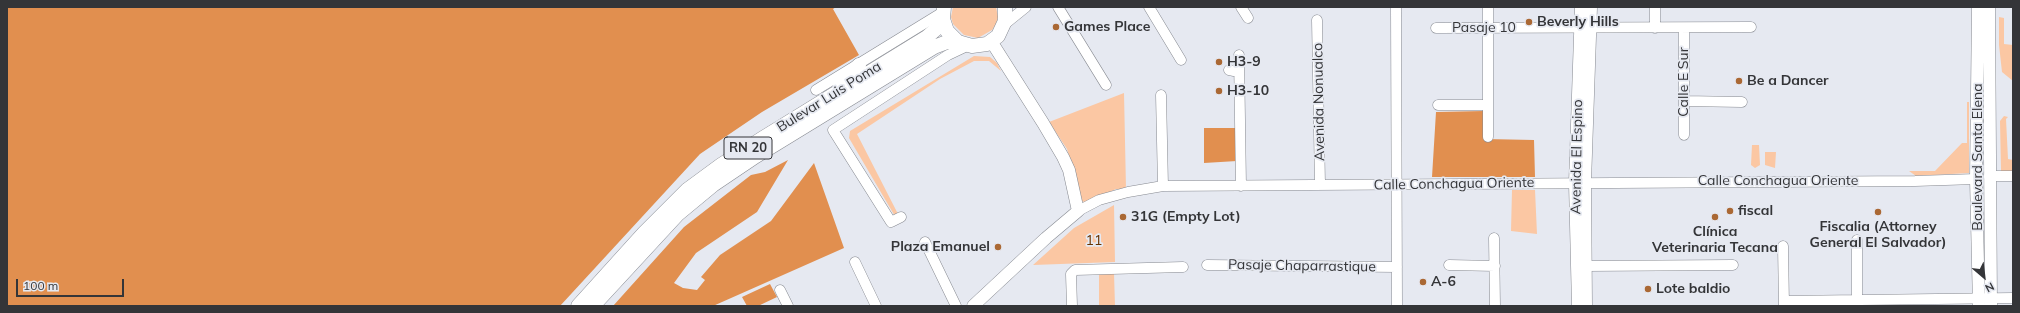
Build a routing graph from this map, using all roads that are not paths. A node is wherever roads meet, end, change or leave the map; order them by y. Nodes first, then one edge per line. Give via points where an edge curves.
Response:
1 (1026, 7) edge
2 (1058, 7) edge
3 (1149, 7) edge
4 (1241, 7) edge
5 (1396, 7) edge
6 (1488, 7) edge
7 (1581, 7) edge
8 (1591, 7) edge
9 (1655, 7) edge
10 (1978, 7) edge
11 (1988, 7) edge
12 (1006, 13) edge
13 (943, 14) edge
14 (1248, 18) dead end
15 (1317, 20) dead end
16 (1439, 26) dead end
17 (1488, 27) junction
18 (1751, 27) dead end
19 (1585, 28) junction
20 (1655, 28) junction
21 (1684, 28) junction
22 (991, 41) junction
23 (963, 44) junction
24 (1239, 55) dead end
25 (1181, 60) dead end
26 (859, 64) joint
27 (1106, 85) dead end
28 (822, 94) junction
29 (1161, 95) dead end
30 (1684, 101) junction
31 (1742, 102) dead end
32 (1438, 105) dead end
33 (1488, 105) junction
34 (1978, 129) junction
35 (1684, 135) dead end
36 (1488, 138) dead end
37 (1989, 176) junction
38 (2013, 176) edge
39 (1976, 179) junction
40 (1580, 183) junction
41 (1320, 185) junction
42 (1397, 185) junction
43 (1163, 186) junction
44 (1241, 186) junction
45 (1078, 211) junction
46 (901, 217) dead end
47 (1990, 231) junction
48 (1494, 238) dead end
49 (1857, 240) dead end
50 (925, 242) dead end
51 (1783, 246) dead end
52 (855, 262) dead end
53 (1207, 265) dead end
54 (1449, 265) dead end
55 (1733, 265) dead end
56 (1495, 266) junction
57 (1585, 266) junction
58 (1183, 267) dead end
59 (1397, 267) junction
60 (780, 290) dead end
61 (2013, 298) edge
62 (1857, 299) junction
63 (1985, 302) edge
64 (1784, 303) edge
65 (578, 306) edge
66 (593, 306) edge
67 (788, 306) edge
68 (876, 306) edge
69 (956, 306) edge
70 (973, 306) edge
71 (1072, 306) edge
72 (1397, 306) edge
73 (1495, 306) edge
74 (1578, 306) edge
75 (1586, 306) edge

1 - 12 street
2 - 27 street
3 - 25 street
4 - 14 street
5 - 42 street
6 - 17 street
7 - 19 main road, Avenida El Espino
8 - 19 main road, Avenida El Espino
9 - 20 street
10 - 34 main road, Boulevard Santa Elena
11 - 37 main road, Boulevard Santa Elena
12 - 22 highway via 998,36
13 - 23 highway via 950,36
13 - 26 street
13 - 28 highway, Bulevar Luis Poma / RN 20 via 927,37
15 - 41 street, Avenida Nonualco via 1313,34
16 - 17 street, Pasaje 10
17 - 19 street, Pasaje 10
17 - 33 street
18 - 21 street, Pasaje 10
19 - 20 street, Pasaje 10
19 - 40 main road, Avenida El Espino
20 - 21 street, Pasaje 10
21 - 30 street, Calle E Sur
22 - 23 highway, RN 20 via 982,46
22 - 45 main road via 1063,157 1069,170
23 - 46 street via 833,130 891,222
23 - 66 highway, Bulevar Luis Poma / RN 20 via 947,42 934,47 713,185 678,214
24 - 44 street via 1234,71
26 - 28 highway
28 - 65 highway, Bulevar Luis Poma / RN 20 via 687,190
29 - 43 street
30 - 31 street
30 - 35 street, Calle E Sur
32 - 33 street
33 - 36 street
34 - 37 main road via 1982,143 1981,170 1984,176
34 - 39 main road, Boulevard Santa Elena
37 - 38 street
37 - 47 main road, Boulevard Santa Elena
39 - 40 street, Calle Conchagua Oriente
39 - 47 main road via 1980,180 1984,188 1984,219
39 - 63 main road, Boulevard Santa Elena
40 - 42 street, Calle Conchagua Oriente
40 - 57 main road, Avenida El Espino
40 - 74 main road, Avenida El Espino
41 - 42 street, Calle Conchagua Oriente
41 - 44 street, Calle Conchagua Oriente
42 - 59 street
43 - 44 street, Calle Conchagua Oriente
43 - 45 street, Calle Conchagua Oriente via 1099,200
45 - 70 main road, Calle Conchagua Oriente
47 - 63 main road, Boulevard Santa Elena
48 - 56 street
49 - 62 street
50 - 69 street
51 - 64 street
52 - 68 street
53 - 59 street, Pasaje Chaparrastique
54 - 56 street
55 - 57 street
56 - 73 street
57 - 75 main road, Avenida El Espino
58 - 71 street via 1075,270 1071,274
59 - 72 street
60 - 67 street
61 - 63 street
62 - 63 street
62 - 64 street

